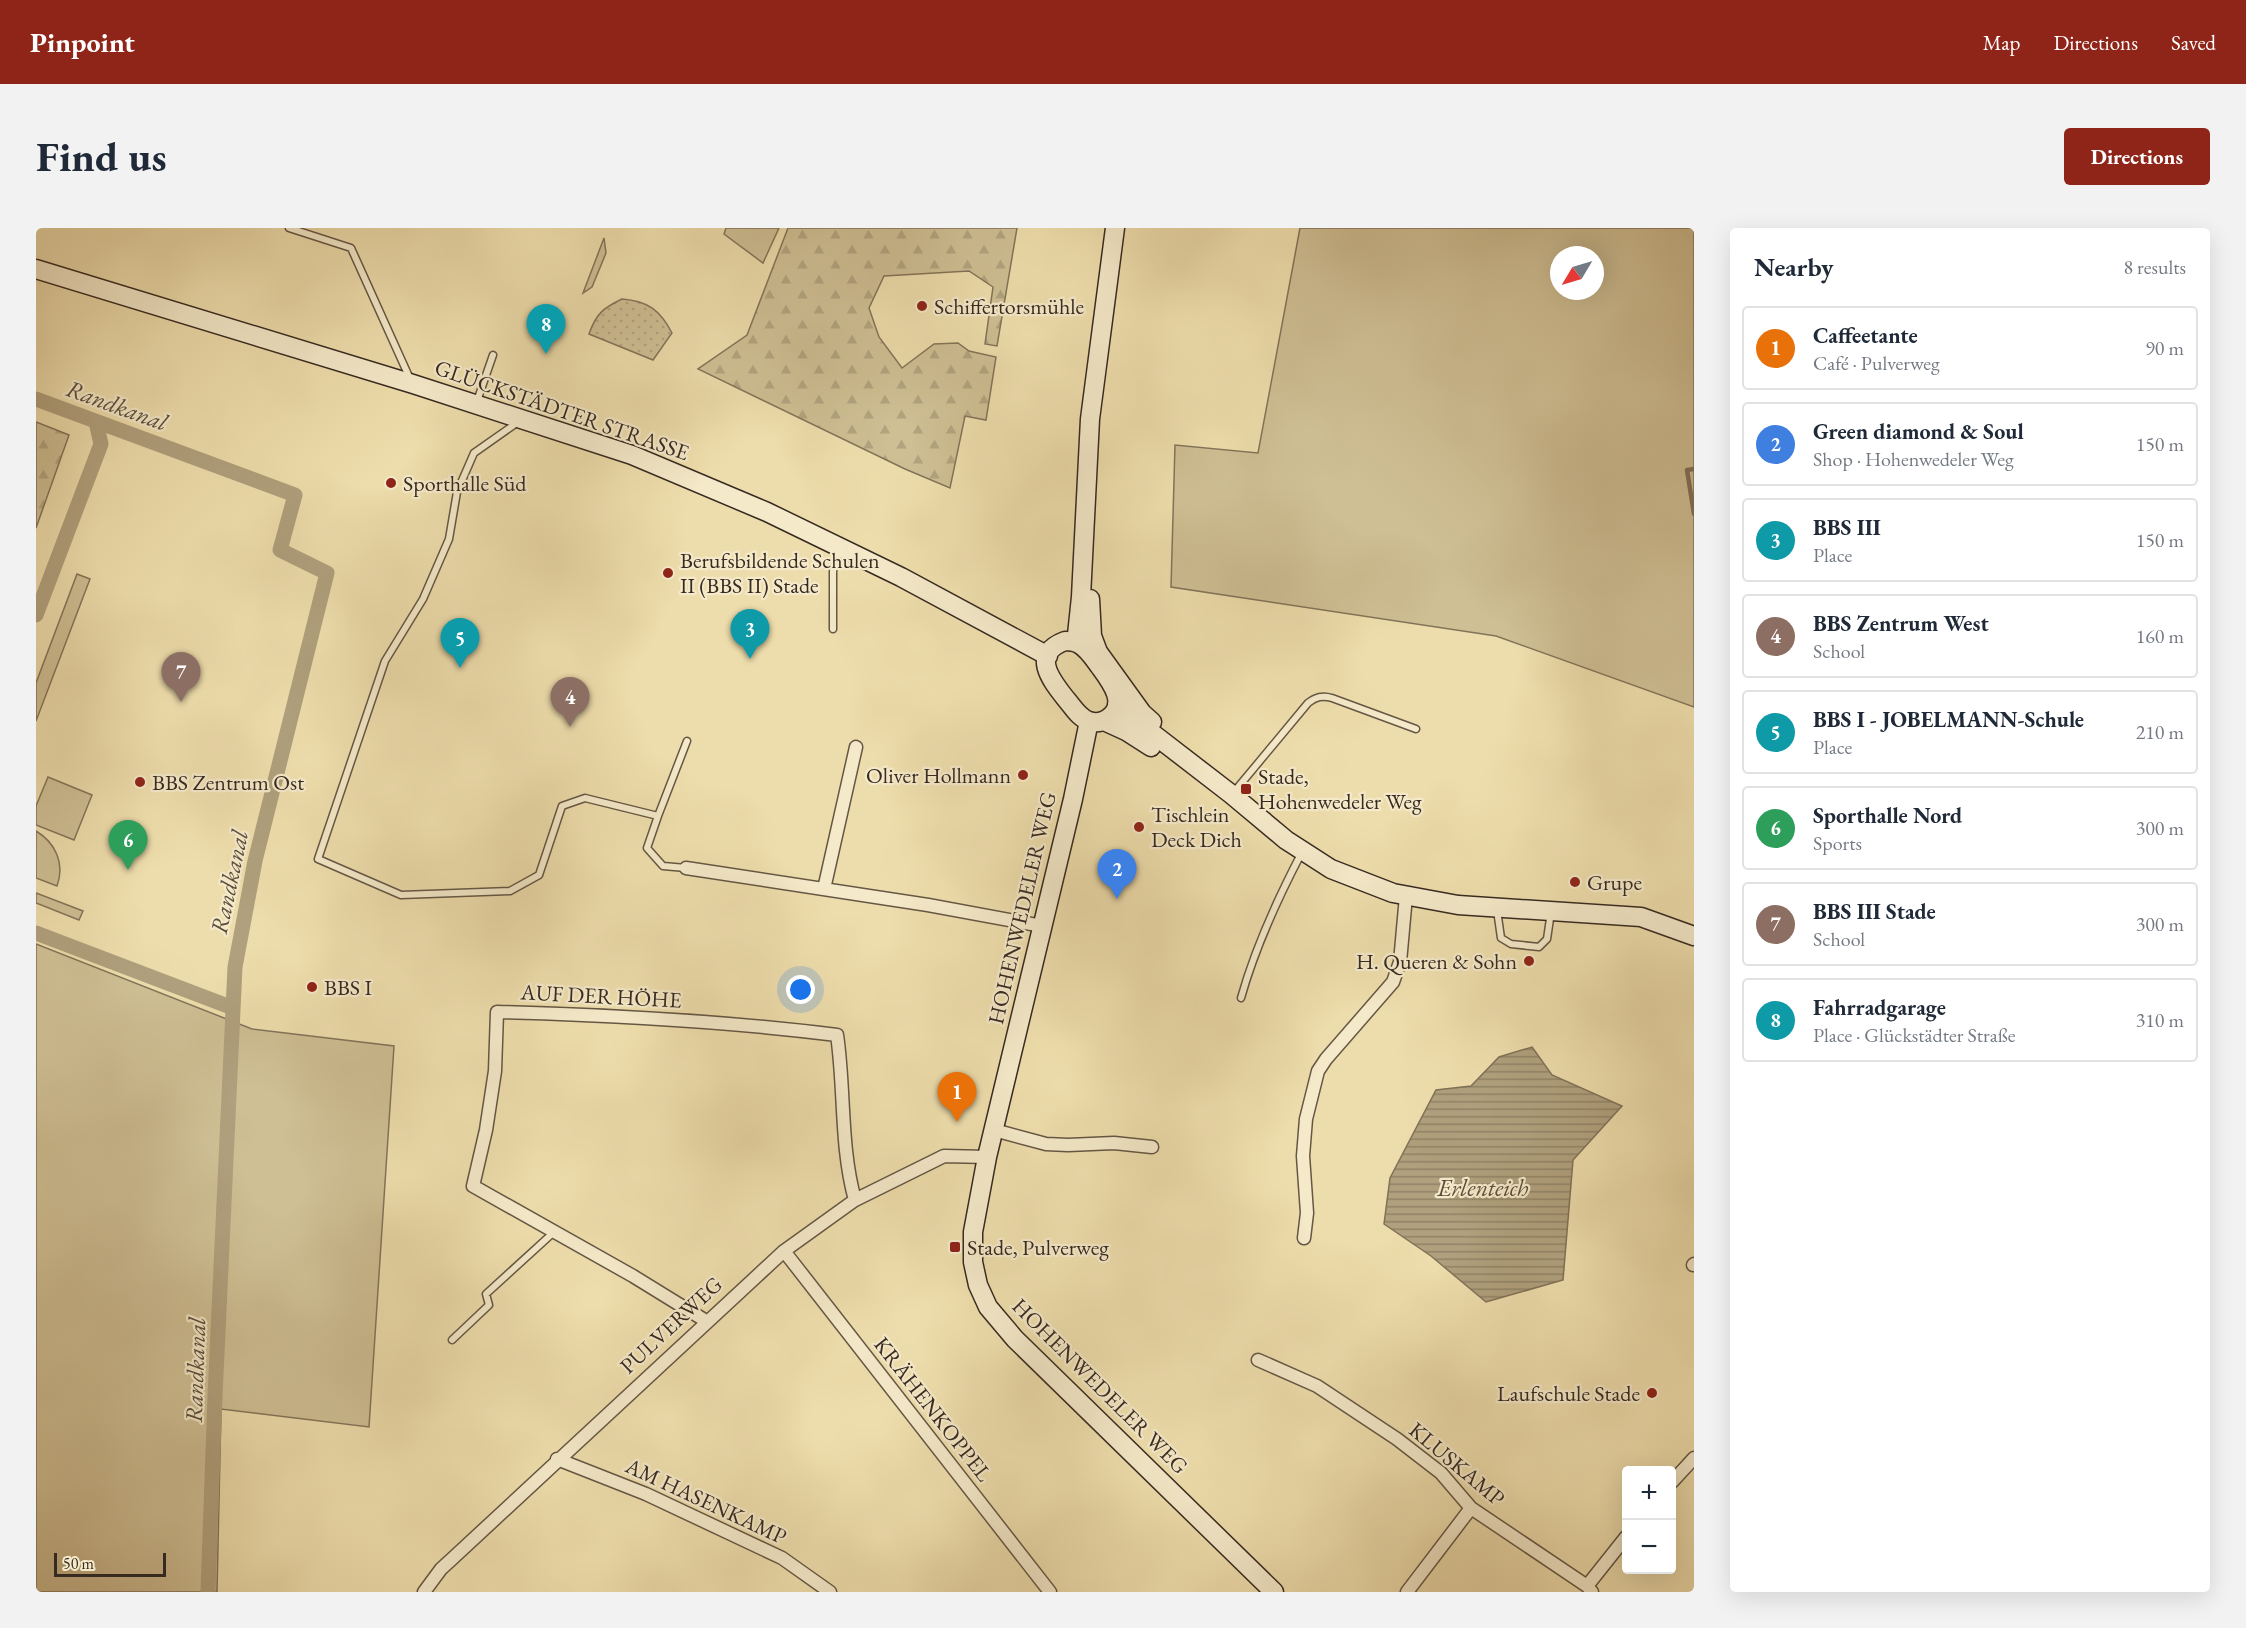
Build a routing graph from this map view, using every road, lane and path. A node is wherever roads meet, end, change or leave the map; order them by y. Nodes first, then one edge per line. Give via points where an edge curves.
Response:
1 (289, 228) edge
2 (1115, 228) edge
3 (36, 269) edge
4 (493, 355) dead end
5 (413, 384) junction
6 (475, 404) junction
7 (522, 419) junction
8 (840, 548) junction
9 (1082, 568) junction
10 (833, 629) dead end
11 (1079, 644) junction
12 (1054, 649) junction
13 (1117, 704) junction
14 (1096, 721) junction
15 (1416, 729) dead end
16 (687, 741) dead end
17 (856, 747) dead end
18 (1184, 759) junction
19 (1231, 794) junction
20 (658, 816) junction
21 (1303, 851) junction
22 (686, 867) joint
23 (824, 889) junction
24 (1406, 896) junction
25 (1497, 907) junction
26 (1552, 911) junction
27 (1042, 926) junction
28 (1694, 936) edge
29 (1241, 998) dead end
30 (994, 1130) junction
31 (1152, 1147) dead end
32 (987, 1157) junction
33 (855, 1200) junction
34 (554, 1232) junction
35 (1304, 1238) dead end
36 (784, 1251) junction
37 (706, 1321) junction
38 (452, 1340) dead end
39 (1258, 1360) dead end
40 (1694, 1458) edge
41 (557, 1459) junction
42 (1676, 1477) edge
43 (1471, 1508) junction
44 (1622, 1543) edge
45 (1589, 1589) edge
46 (824, 1590) edge
47 (424, 1592) edge
48 (1050, 1592) edge
49 (1274, 1592) edge
50 (1407, 1592) edge

1 - 5 lane via 351,248
2 - 9 main road via 1089,419
3 - 5 main road, GLÜCKSTÄDTER STRASSE
4 - 6 lane
5 - 6 main road, GLÜCKSTÄDTER STRASSE
6 - 7 main road, GLÜCKSTÄDTER STRASSE
7 - 8 main road, GLÜCKSTÄDTER STRASSE via 632,455 767,512
7 - 20 lane via 474,453 457,492 445,550 423,599 385,661 318,859 401,895 510,891 539,875 562,806 585,798
8 - 10 lane via 833,571
8 - 12 main road, GLÜCKSTÄDTER STRASSE via 980,618
9 - 11 main road
9 - 12 main road
9 - 18 main road via 1098,652 1142,713
11 - 12 main road via 1065,641
11 - 13 main road via 1112,682
12 - 14 main road via 1046,664 1051,679 1076,711
13 - 14 main road via 1110,717
13 - 18 main road
14 - 18 main road
14 - 27 main road, HOHENWEDELER WEG
15 - 19 lane via 1332,698 1315,698
16 - 20 lane
17 - 23 street
18 - 19 main road
19 - 21 main road
20 - 22 lane via 647,849 663,866
21 - 24 main road via 1331,869
21 - 29 lane via 1273,910
22 - 23 street
23 - 27 street
24 - 25 main road
24 - 35 street via 1400,962 1393,981 1318,1071 1306,1119
25 - 26 main road
25 - 26 lane via 1501,938 1511,944 1539,947 1547,939
26 - 28 main road via 1641,917
27 - 30 main road, HOHENWEDELER WEG
30 - 31 street via 1046,1144
30 - 32 main road, HOHENWEDELER WEG
32 - 33 street, PULVERWEG via 944,1156
32 - 49 main road, HOHENWEDELER WEG via 972,1245 975,1273 988,1307 1015,1339
33 - 34 street, AUF DER HÖHE via 847,1172 837,1035 578,1014 497,1012 495,1071 473,1186
33 - 36 street, PULVERWEG
34 - 37 street, AUF DER HÖHE
34 - 38 lane via 486,1294 489,1305
36 - 37 street, PULVERWEG
36 - 48 street, KRÄHENKOPPEL
37 - 41 street, PULVERWEG
39 - 43 street, KLUSKAMP via 1317,1386 1397,1439 1441,1473
40 - 42 street
41 - 46 street, AM HASENKAMP via 646,1494 782,1558
41 - 47 street, PULVERWEG via 441,1569
43 - 45 street, KLUSKAMP
43 - 50 street
44 - 45 street

